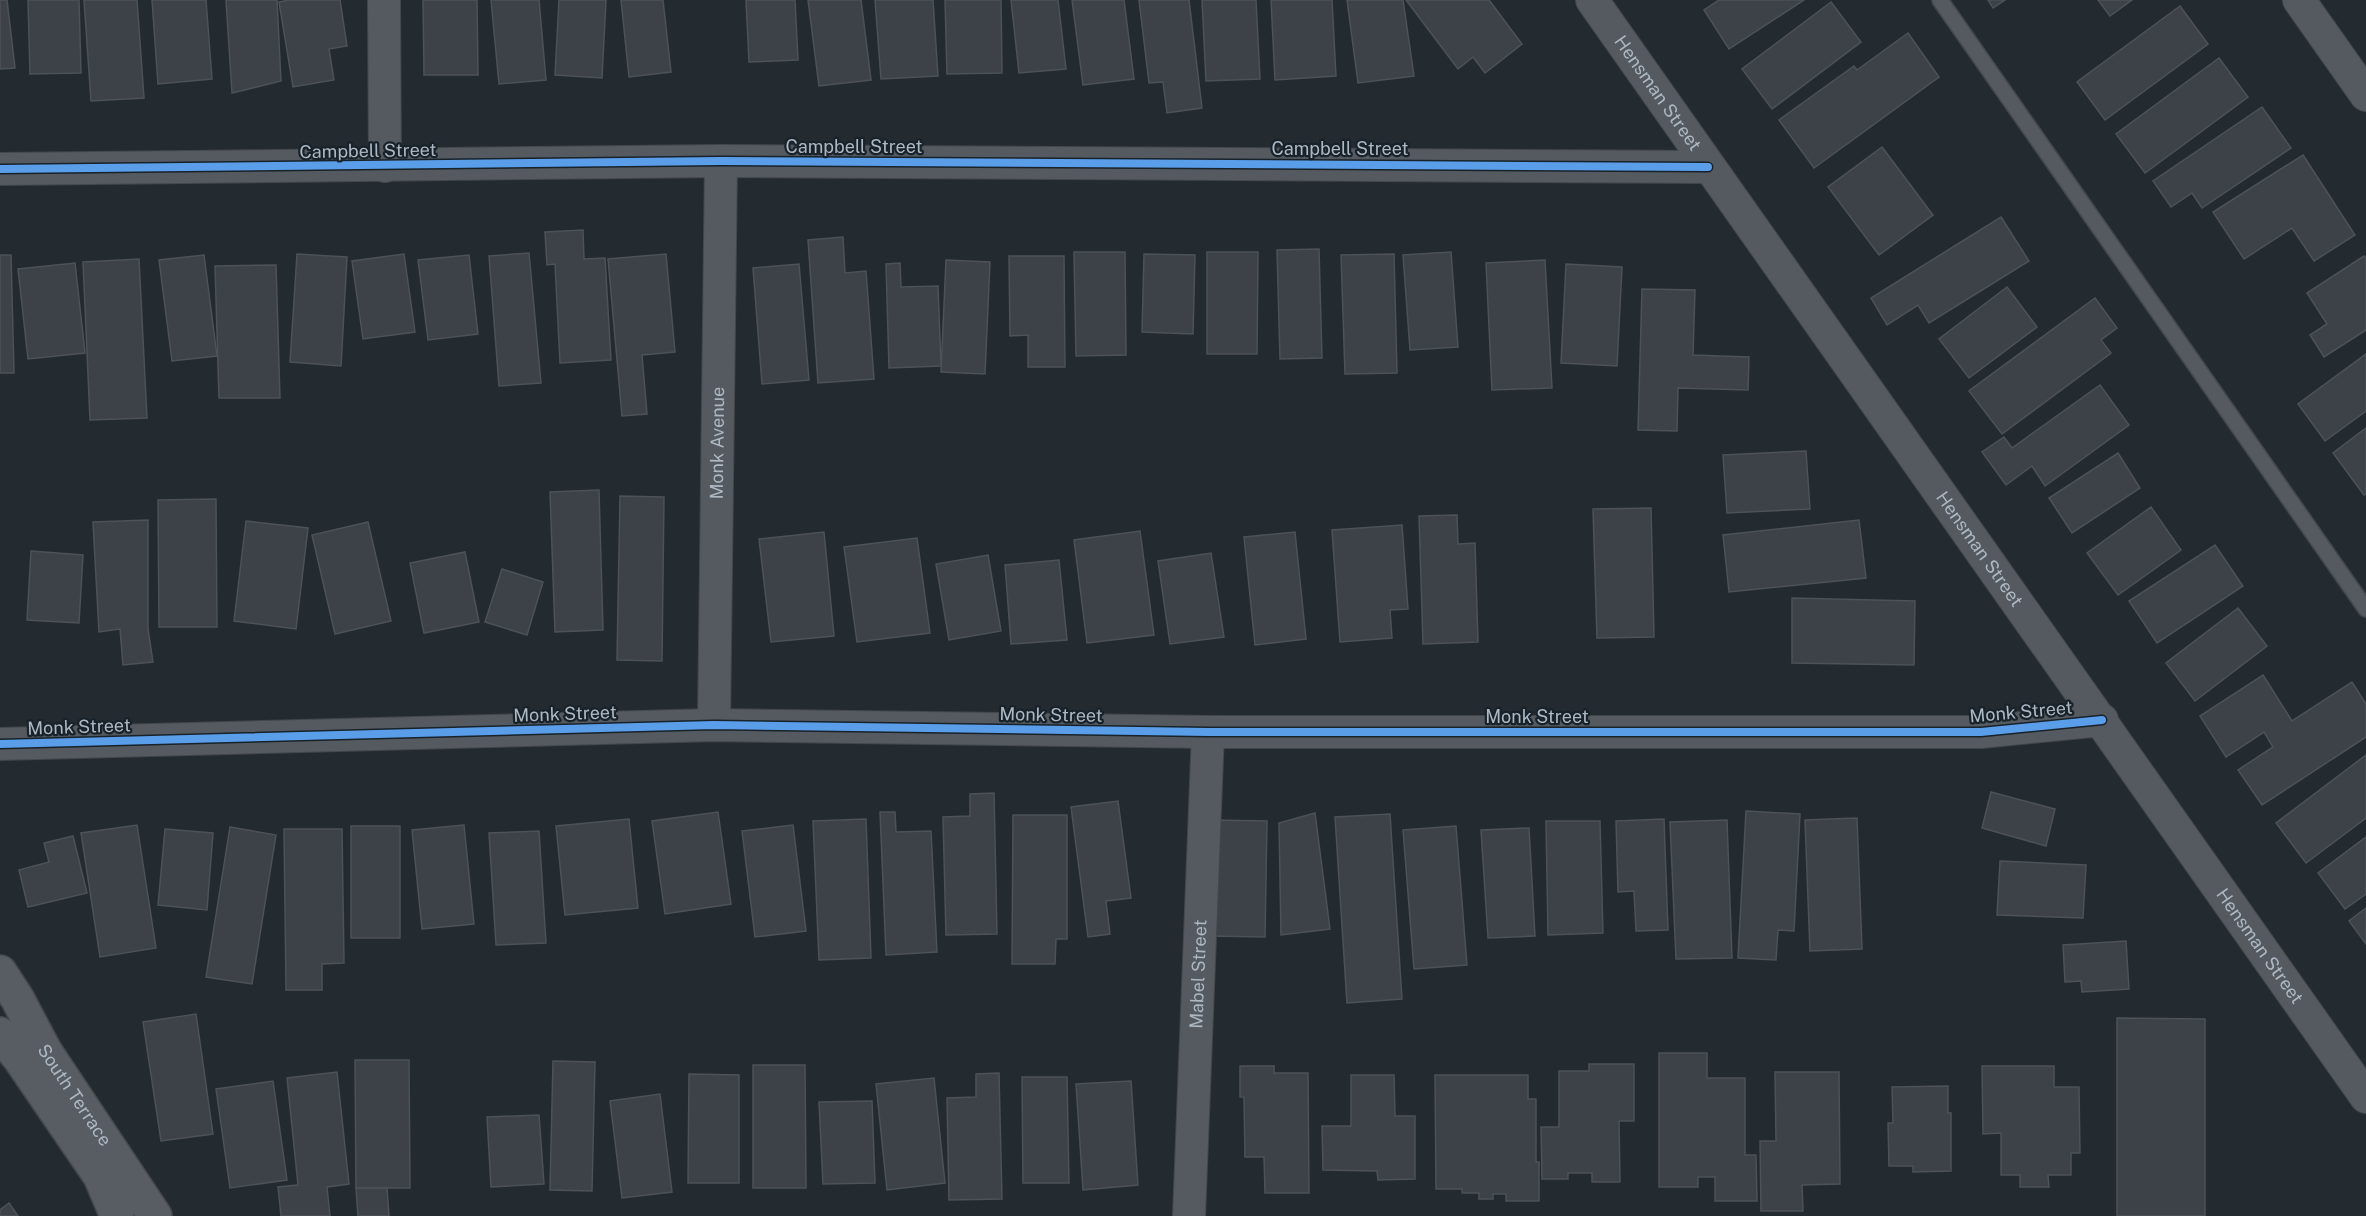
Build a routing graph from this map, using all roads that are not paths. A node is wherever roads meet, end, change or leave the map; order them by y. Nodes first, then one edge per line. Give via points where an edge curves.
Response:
1 (384, 0) edge
2 (1592, 0) edge
3 (1940, 0) edge
4 (2299, 0) edge
5 (2366, 95) edge
6 (722, 161) junction
7 (385, 166) junction
8 (1708, 167) junction
9 (0, 169) edge
10 (2366, 609) edge
11 (2102, 720) junction
12 (714, 725) junction
13 (1208, 732) junction
14 (0, 744) edge
15 (0, 972) edge
16 (0, 1034) edge
17 (2366, 1097) edge
18 (117, 1216) edge
19 (155, 1216) edge
20 (1189, 1216) edge

1 - 7 street
2 - 8 street, Hensman Street
3 - 10 lane
4 - 5 street
6 - 7 street, Campbell Street
6 - 8 street, Campbell Street
6 - 12 street, Monk Avenue
7 - 9 street, Campbell Street
8 - 11 street, Hensman Street
11 - 13 street, Monk Street via 1981,732
11 - 17 street, Hensman Street
12 - 13 street, Monk Street
12 - 14 street, Monk Street
13 - 20 street, Mabel Street
15 - 19 main road, South Terrace via 45,1052
16 - 18 main road, South Terrace via 100,1176

